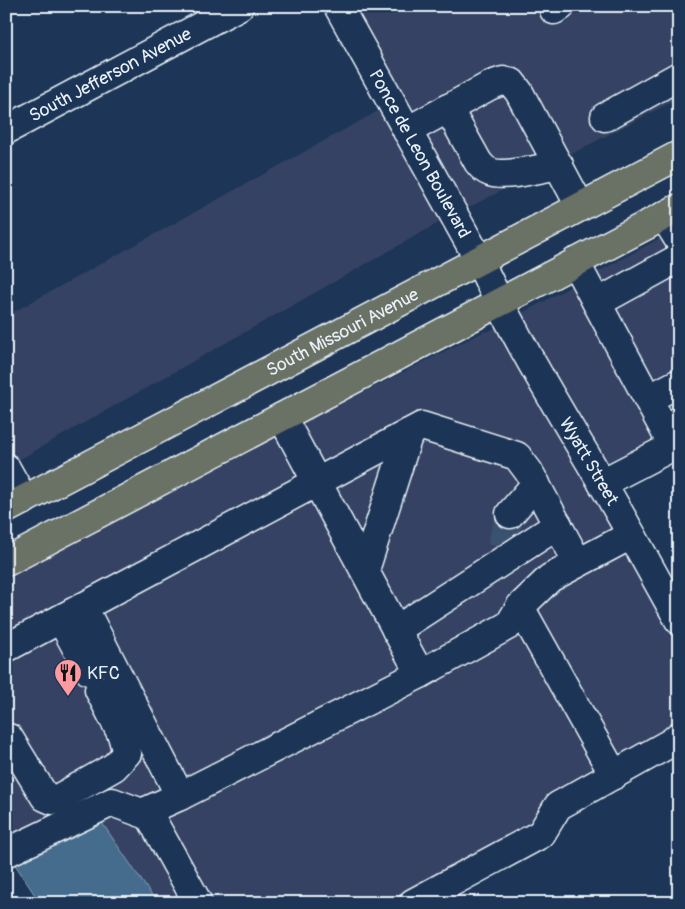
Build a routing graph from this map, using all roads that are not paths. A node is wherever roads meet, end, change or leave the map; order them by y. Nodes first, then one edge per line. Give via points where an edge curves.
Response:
1 (239, 6) edge
2 (338, 6) edge
3 (679, 76) edge
4 (448, 108) junction
5 (605, 117) dead end
6 (6, 130) edge
7 (407, 131) junction
8 (679, 155) edge
9 (559, 165) junction
10 (580, 206) junction
11 (671, 212) edge
12 (679, 240) edge
13 (679, 258) edge
14 (479, 260) junction
15 (575, 262) junction
16 (498, 302) junction
17 (597, 303) junction
18 (679, 383) edge
19 (648, 399) junction
20 (282, 417) junction
21 (408, 433) junction
22 (676, 445) edge
23 (6, 468) edge
24 (317, 483) junction
25 (602, 483) junction
26 (536, 484) junction
27 (15, 505) edge
28 (510, 514) tunnel mouth
29 (558, 526) junction
30 (631, 535) junction
31 (6, 562) edge
32 (578, 563) junction
33 (365, 570) junction
34 (520, 607) junction
35 (72, 613) junction
36 (679, 620) edge
37 (396, 630) junction
38 (6, 648) edge
39 (420, 674) junction
40 (7, 736) edge
41 (679, 736) edge
42 (614, 776) junction
43 (180, 796) junction
44 (147, 811) junction
45 (6, 848) edge
46 (198, 903) edge
47 (413, 903) edge

1 - 6 street, South Jefferson Avenue
2 - 7 street, Ponce de Leon Boulevard
3 - 5 street
4 - 7 street
4 - 9 street via 478,162 491,173 501,175
4 - 9 street via 491,85 502,81 512,83
7 - 14 street, Ponce de Leon Boulevard
8 - 10 main road, South Missouri Avenue
9 - 10 street
10 - 14 main road, South Missouri Avenue
11 - 12 street
11 - 15 main road
13 - 17 street
14 - 16 street, Ponce de Leon Boulevard
14 - 27 main road, South Missouri Avenue
15 - 16 main road
15 - 17 street
16 - 20 main road
16 - 25 street, Wyatt Street
17 - 19 street
18 - 19 street
19 - 22 street
20 - 24 street
20 - 31 main road
21 - 24 street
21 - 26 street via 422,426 517,456
21 - 33 street
22 - 25 street
23 - 27 street
24 - 33 street
24 - 35 street
25 - 30 street, Wyatt Street
26 - 28 street
26 - 29 street
29 - 32 street
29 - 37 street via 499,556
30 - 32 street
30 - 36 street, Wyatt Street
32 - 34 street via 550,578
33 - 37 street
34 - 39 street via 509,625
34 - 42 street
35 - 38 street
35 - 40 street via 94,680 122,735 127,753 114,767 52,800 45,797
35 - 43 street
37 - 39 street
39 - 43 street
41 - 42 street
42 - 47 street via 558,806 541,834
43 - 44 street
44 - 45 street via 142,813 112,802 10,851
44 - 46 street

